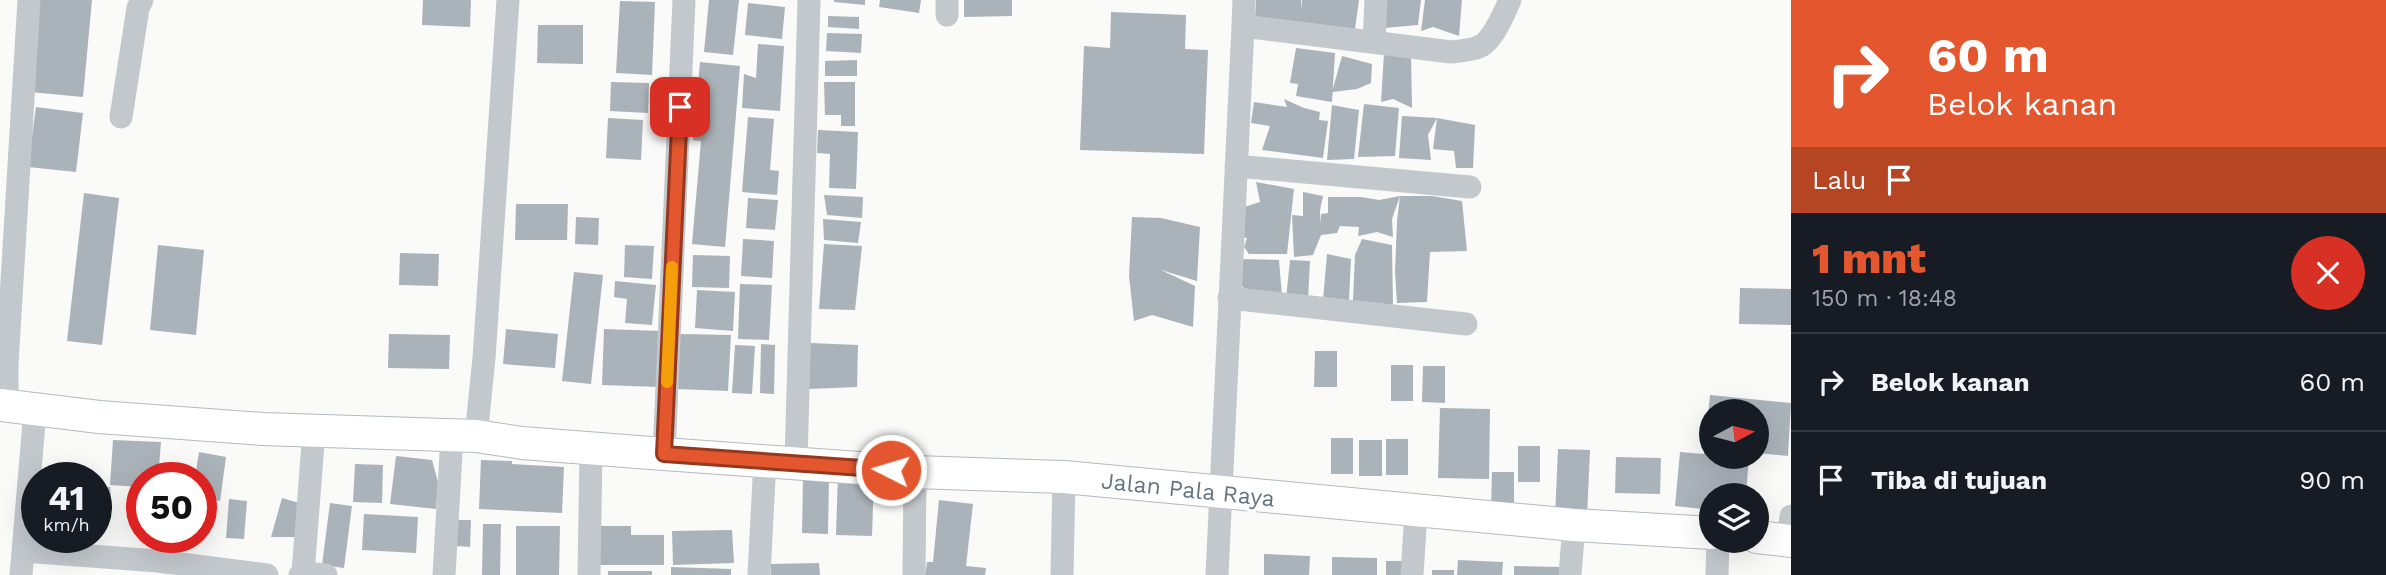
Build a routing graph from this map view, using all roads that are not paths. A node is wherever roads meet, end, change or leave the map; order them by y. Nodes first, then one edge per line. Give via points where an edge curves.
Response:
1 (29, 0) edge
2 (142, 0) edge
3 (508, 0) edge
4 (684, 0) edge
5 (808, 0) edge
6 (1244, 0) edge
7 (1377, 0) edge
8 (1510, 0) edge
9 (1243, 26) junction
10 (1374, 42) junction
11 (121, 117) dead end
12 (1236, 166) junction
13 (1470, 187) dead end
14 (1229, 298) junction
15 (1466, 324) dead end
16 (14, 407) edge
17 (314, 431) junction
18 (464, 436) junction
19 (591, 449) junction
20 (664, 454) junction
21 (781, 461) junction
22 (915, 471) junction
23 (1064, 477) junction
24 (1219, 493) junction
25 (1416, 512) junction
26 (21, 519) edge
27 (1574, 525) junction
28 (1699, 532) edge
29 (1790, 532) edge
30 (1769, 535) edge
31 (23, 553) edge
32 (39, 553) edge
33 (1718, 553) edge
34 (157, 568) edge
35 (302, 574) edge
36 (21, 575) edge
37 (267, 575) edge
38 (326, 575) edge
39 (444, 575) edge
40 (589, 575) edge
41 (759, 575) edge
42 (914, 575) edge
43 (1062, 575) edge
44 (1217, 575) edge
45 (1412, 575) edge
46 (1570, 575) edge
47 (1717, 575) edge

1 - 16 street via 8,351
2 - 11 street
3 - 18 street via 484,358
4 - 20 street
5 - 21 street
6 - 9 street
7 - 10 street
8 - 10 street via 1484,44 1465,51
9 - 10 street
9 - 12 street
12 - 13 street
12 - 14 street
14 - 15 street
14 - 24 street
16 - 17 main road, Jalan Pala Raya
16 - 26 street
17 - 18 main road, Jalan Pala Raya
17 - 35 street
18 - 19 main road, Jalan Pala Raya
18 - 39 street
19 - 20 main road, Jalan Pala Raya
19 - 40 street
20 - 21 main road, Jalan Pala Raya
21 - 22 main road, Jalan Pala Raya
21 - 41 street
22 - 23 main road, Jalan Pala Raya
22 - 42 street
23 - 24 main road, Jalan Pala Raya
23 - 43 street
24 - 25 main road, Jalan Pala Raya
24 - 44 street
25 - 27 main road, Jalan Pala Raya
25 - 45 street
27 - 28 main road, Jalan Pala Raya
27 - 46 street
29 - 30 main road
31 - 36 street
32 - 34 street
33 - 47 street
34 - 37 street
35 - 38 street

